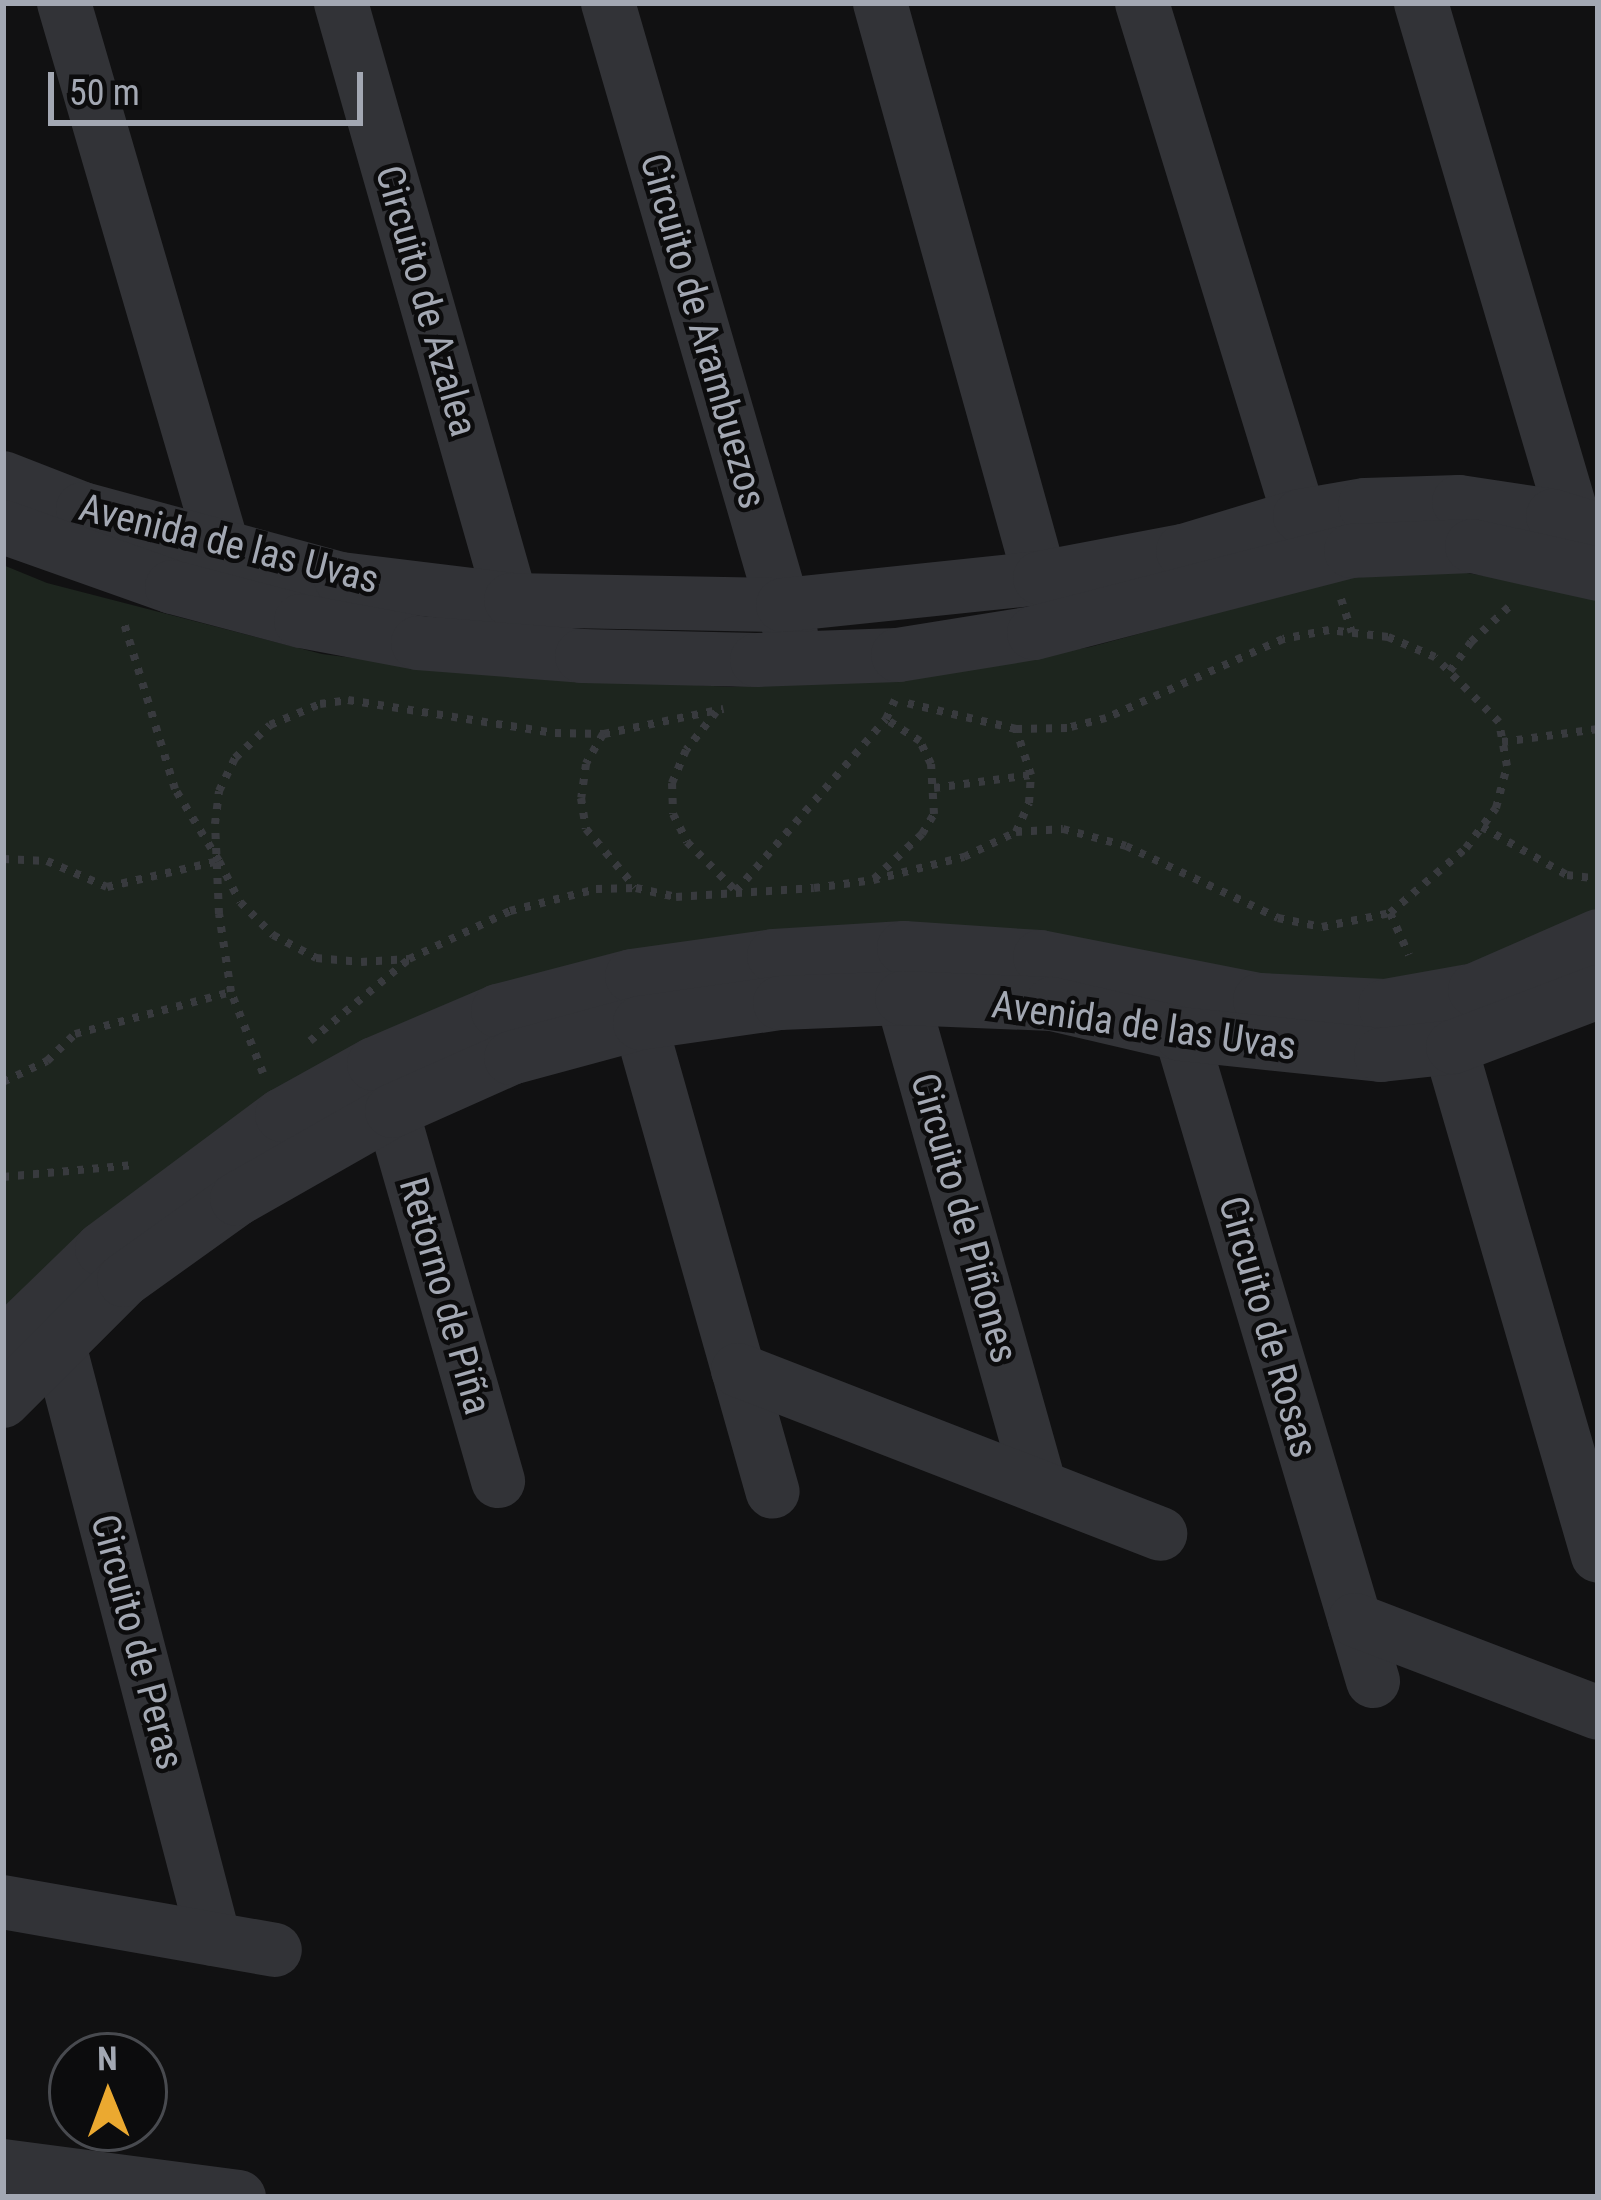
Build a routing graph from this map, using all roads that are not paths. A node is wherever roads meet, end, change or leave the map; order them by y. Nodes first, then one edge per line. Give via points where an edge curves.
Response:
1 (64, 3) edge
2 (341, 3) edge
3 (608, 3) edge
4 (880, 3) edge
5 (1142, 3) edge
6 (1421, 3) edge
7 (5, 512) edge
8 (1306, 539) junction
9 (223, 548) junction
10 (1584, 548) edge
11 (1040, 578) junction
12 (511, 599) junction
13 (783, 604) junction
14 (798, 658) junction
15 (1598, 936) edge
16 (895, 974) junction
17 (1598, 992) edge
18 (640, 1023) junction
19 (1444, 1024) junction
20 (1181, 1034) junction
21 (392, 1111) junction
22 (214, 1182) junction
23 (3, 1345) edge
24 (59, 1345) junction
25 (738, 1370) junction
26 (3, 1401) edge
27 (498, 1481) dead end
28 (1040, 1487) junction
29 (773, 1492) dead end
30 (1160, 1534) dead end
31 (1598, 1556) edge
32 (1355, 1620) junction
33 (1372, 1681) dead end
34 (1598, 1713) edge
35 (3, 1902) edge
36 (214, 1939) junction
37 (274, 1950) dead end
38 (3, 2165) edge
39 (239, 2197) edge

1 - 9 street
2 - 12 street, Circuito de Azalea
3 - 13 street, Circuito de Arambuezos
4 - 11 street
5 - 8 street
6 - 10 street
7 - 9 street, Avenida de las Uvas via 83,509
7 - 14 street, Avenida de las Uvas via 110,565 301,621 418,643 582,656
8 - 10 street, Avenida de las Uvas via 1365,505 1459,502
8 - 11 street, Avenida de las Uvas
8 - 14 street, Avenida de las Uvas via 1034,633 898,655
9 - 12 street, Avenida de las Uvas via 341,579
11 - 13 street, Avenida de las Uvas
12 - 13 street, Avenida de las Uvas
13 - 14 street, Circuito de Arambuezos
15 - 19 street, Avenida de las Uvas
16 - 18 street, Avenida de las Uvas via 780,1003
16 - 19 street, Avenida de las Uvas via 1040,957 1260,1000 1384,1006
16 - 20 street, Avenida de las Uvas
16 - 22 street, Avenida de las Uvas via 774,956 632,976 498,1011 374,1064 282,1115
16 - 28 street, Circuito de Piñones
17 - 19 street, Avenida de las Uvas
18 - 21 street, Avenida de las Uvas via 511,1058
18 - 25 street
19 - 20 street, Avenida de las Uvas via 1381,1055
19 - 31 street
20 - 32 street, Circuito de Rosas
21 - 22 street, Avenida de las Uvas
21 - 27 street, Retorno de Piña
22 - 23 street, Avenida de las Uvas via 102,1249
22 - 24 street, Avenida de las Uvas
24 - 26 street, Avenida de las Uvas
24 - 36 street, Circuito de Peras
25 - 28 street
25 - 29 street
28 - 30 street
32 - 33 street, Circuito de Rosas
32 - 34 street
35 - 36 street
36 - 37 street
38 - 39 street

